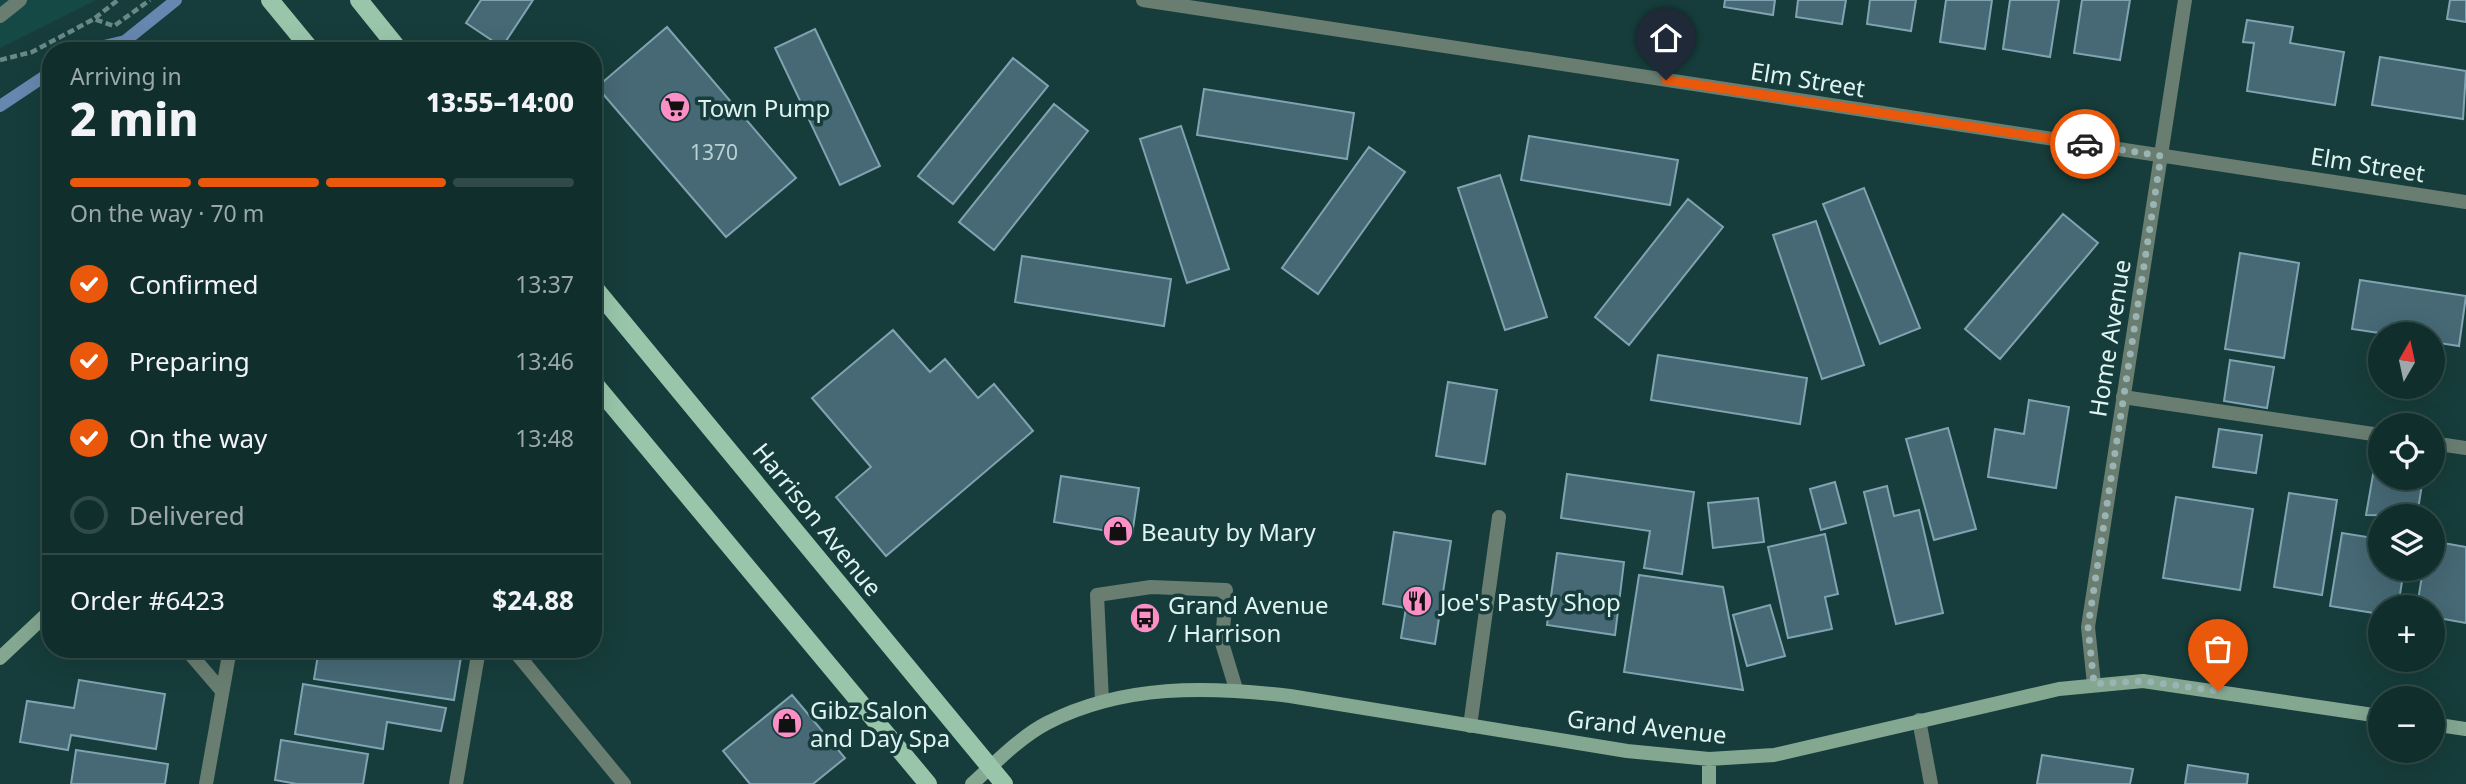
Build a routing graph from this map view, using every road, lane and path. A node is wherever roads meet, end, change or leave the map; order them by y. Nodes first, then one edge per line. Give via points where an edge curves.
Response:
1 (20, 0) edge
2 (118, 0) edge
3 (150, 0) edge
4 (270, 0) edge
5 (359, 0) edge
6 (1143, 0) edge
7 (2186, 0) edge
8 (0, 16) edge
9 (94, 19) junction
10 (51, 42) edge
11 (305, 42) edge
12 (393, 42) edge
13 (42, 47) edge
14 (0, 60) edge
15 (2161, 156) junction
16 (2466, 202) edge
17 (602, 297) edge
18 (602, 393) edge
19 (2123, 397) junction
20 (2368, 433) edge
21 (2445, 445) edge
22 (2466, 448) edge
23 (1499, 517) dead end
24 (42, 618) edge
25 (0, 658) edge
26 (194, 658) edge
27 (228, 658) edge
28 (477, 658) edge
29 (520, 658) edge
30 (2094, 684) junction
31 (1236, 689) junction
32 (222, 691) junction
33 (1102, 701) junction
34 (2368, 714) edge
35 (1919, 720) junction
36 (1470, 726) junction
37 (2445, 726) edge
38 (2466, 729) edge
39 (1709, 759) junction
40 (990, 768) junction
41 (206, 784) edge
42 (456, 784) edge
43 (624, 784) edge
44 (928, 784) edge
45 (972, 784) edge
46 (1004, 784) edge
47 (1709, 784) edge
48 (1931, 784) edge

1 - 8 street
2 - 9 path
3 - 9 path via 114,26
4 - 11 main road
5 - 12 main road
6 - 15 street, Elm Street
7 - 15 street, Home Avenue
9 - 10 path
13 - 14 path
15 - 16 street, Elm Street
15 - 19 street, Home Avenue
17 - 40 main road, Harrison Avenue
18 - 44 main road
19 - 20 street
19 - 30 street, Home Avenue via 2088,627
21 - 22 street
23 - 36 street
24 - 25 main road
26 - 32 street
27 - 32 street
28 - 42 street
29 - 43 street
30 - 34 main road, Grand Avenue via 2143,681
30 - 35 main road, Grand Avenue
31 - 33 main road, Grand Avenue via 1164,690
31 - 33 street via 1222,643 1226,590 1152,587 1097,595
31 - 36 main road, Grand Avenue
32 - 41 street
33 - 40 main road, Grand Avenue via 1046,724
35 - 39 main road, Grand Avenue via 1774,755
35 - 48 street
36 - 39 main road, Grand Avenue
37 - 38 main road
39 - 47 main road
40 - 45 main road, Grand Avenue
40 - 46 main road, Harrison Avenue

